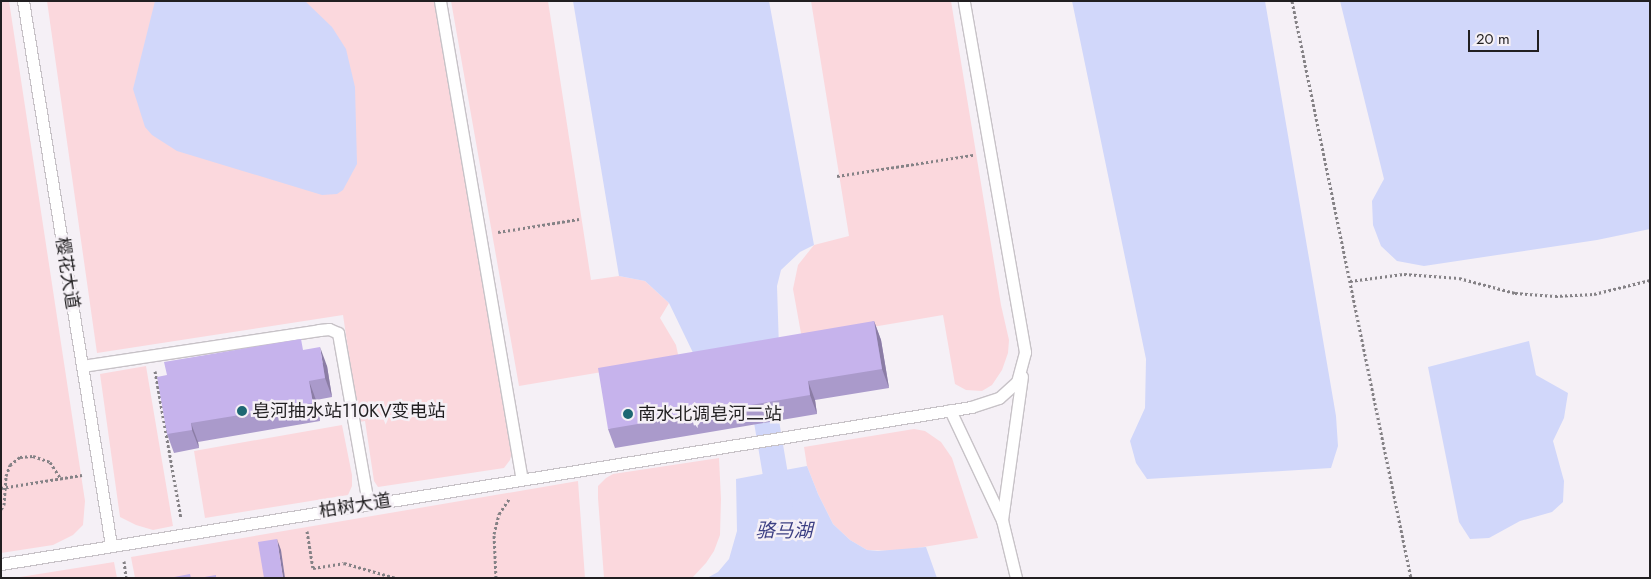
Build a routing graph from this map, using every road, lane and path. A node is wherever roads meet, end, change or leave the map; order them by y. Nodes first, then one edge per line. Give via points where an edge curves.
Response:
1 (23, 1) edge
2 (440, 1) edge
3 (964, 1) edge
4 (1292, 1) edge
5 (991, 152) junction
6 (837, 176) dead end
7 (579, 219) dead end
8 (480, 234) junction
9 (1650, 280) edge
10 (1350, 281) junction
11 (1025, 352) junction
12 (152, 356) junction
13 (82, 366) junction
14 (950, 410) junction
15 (100, 473) junction
16 (61, 479) junction
17 (522, 479) junction
18 (3, 488) edge
19 (368, 504) junction
20 (1, 509) edge
21 (304, 514) junction
22 (1002, 520) junction
23 (183, 534) junction
24 (111, 545) junction
25 (1, 564) edge
26 (396, 578) edge
27 (496, 578) edge
28 (1016, 578) edge
29 (1411, 578) edge

1 - 13 lane, 樱花大道
2 - 8 lane
3 - 5 lane
4 - 10 path
5 - 6 path
5 - 11 lane
7 - 8 path
8 - 17 lane
9 - 10 path via 1594,294 1555,296 1515,293 1459,278 1404,274
10 - 29 path
11 - 14 lane, 柏树大道 via 1017,382 999,398
11 - 22 lane
12 - 13 lane
12 - 19 lane via 320,330 338,333
12 - 23 path
13 - 15 lane, 樱花大道
14 - 17 lane, 柏树大道
14 - 22 lane
15 - 16 path
15 - 24 lane, 樱花大道
16 - 18 path
16 - 18 path via 50,462 33,456 20,457 10,465
17 - 19 lane, 柏树大道
17 - 27 path via 497,521 493,552
18 - 20 path via 4,505
19 - 21 lane, 柏树大道
21 - 23 lane, 柏树大道
21 - 26 path via 313,568 344,563
22 - 28 lane
23 - 24 lane, 柏树大道
24 - 25 lane, 柏树大道

